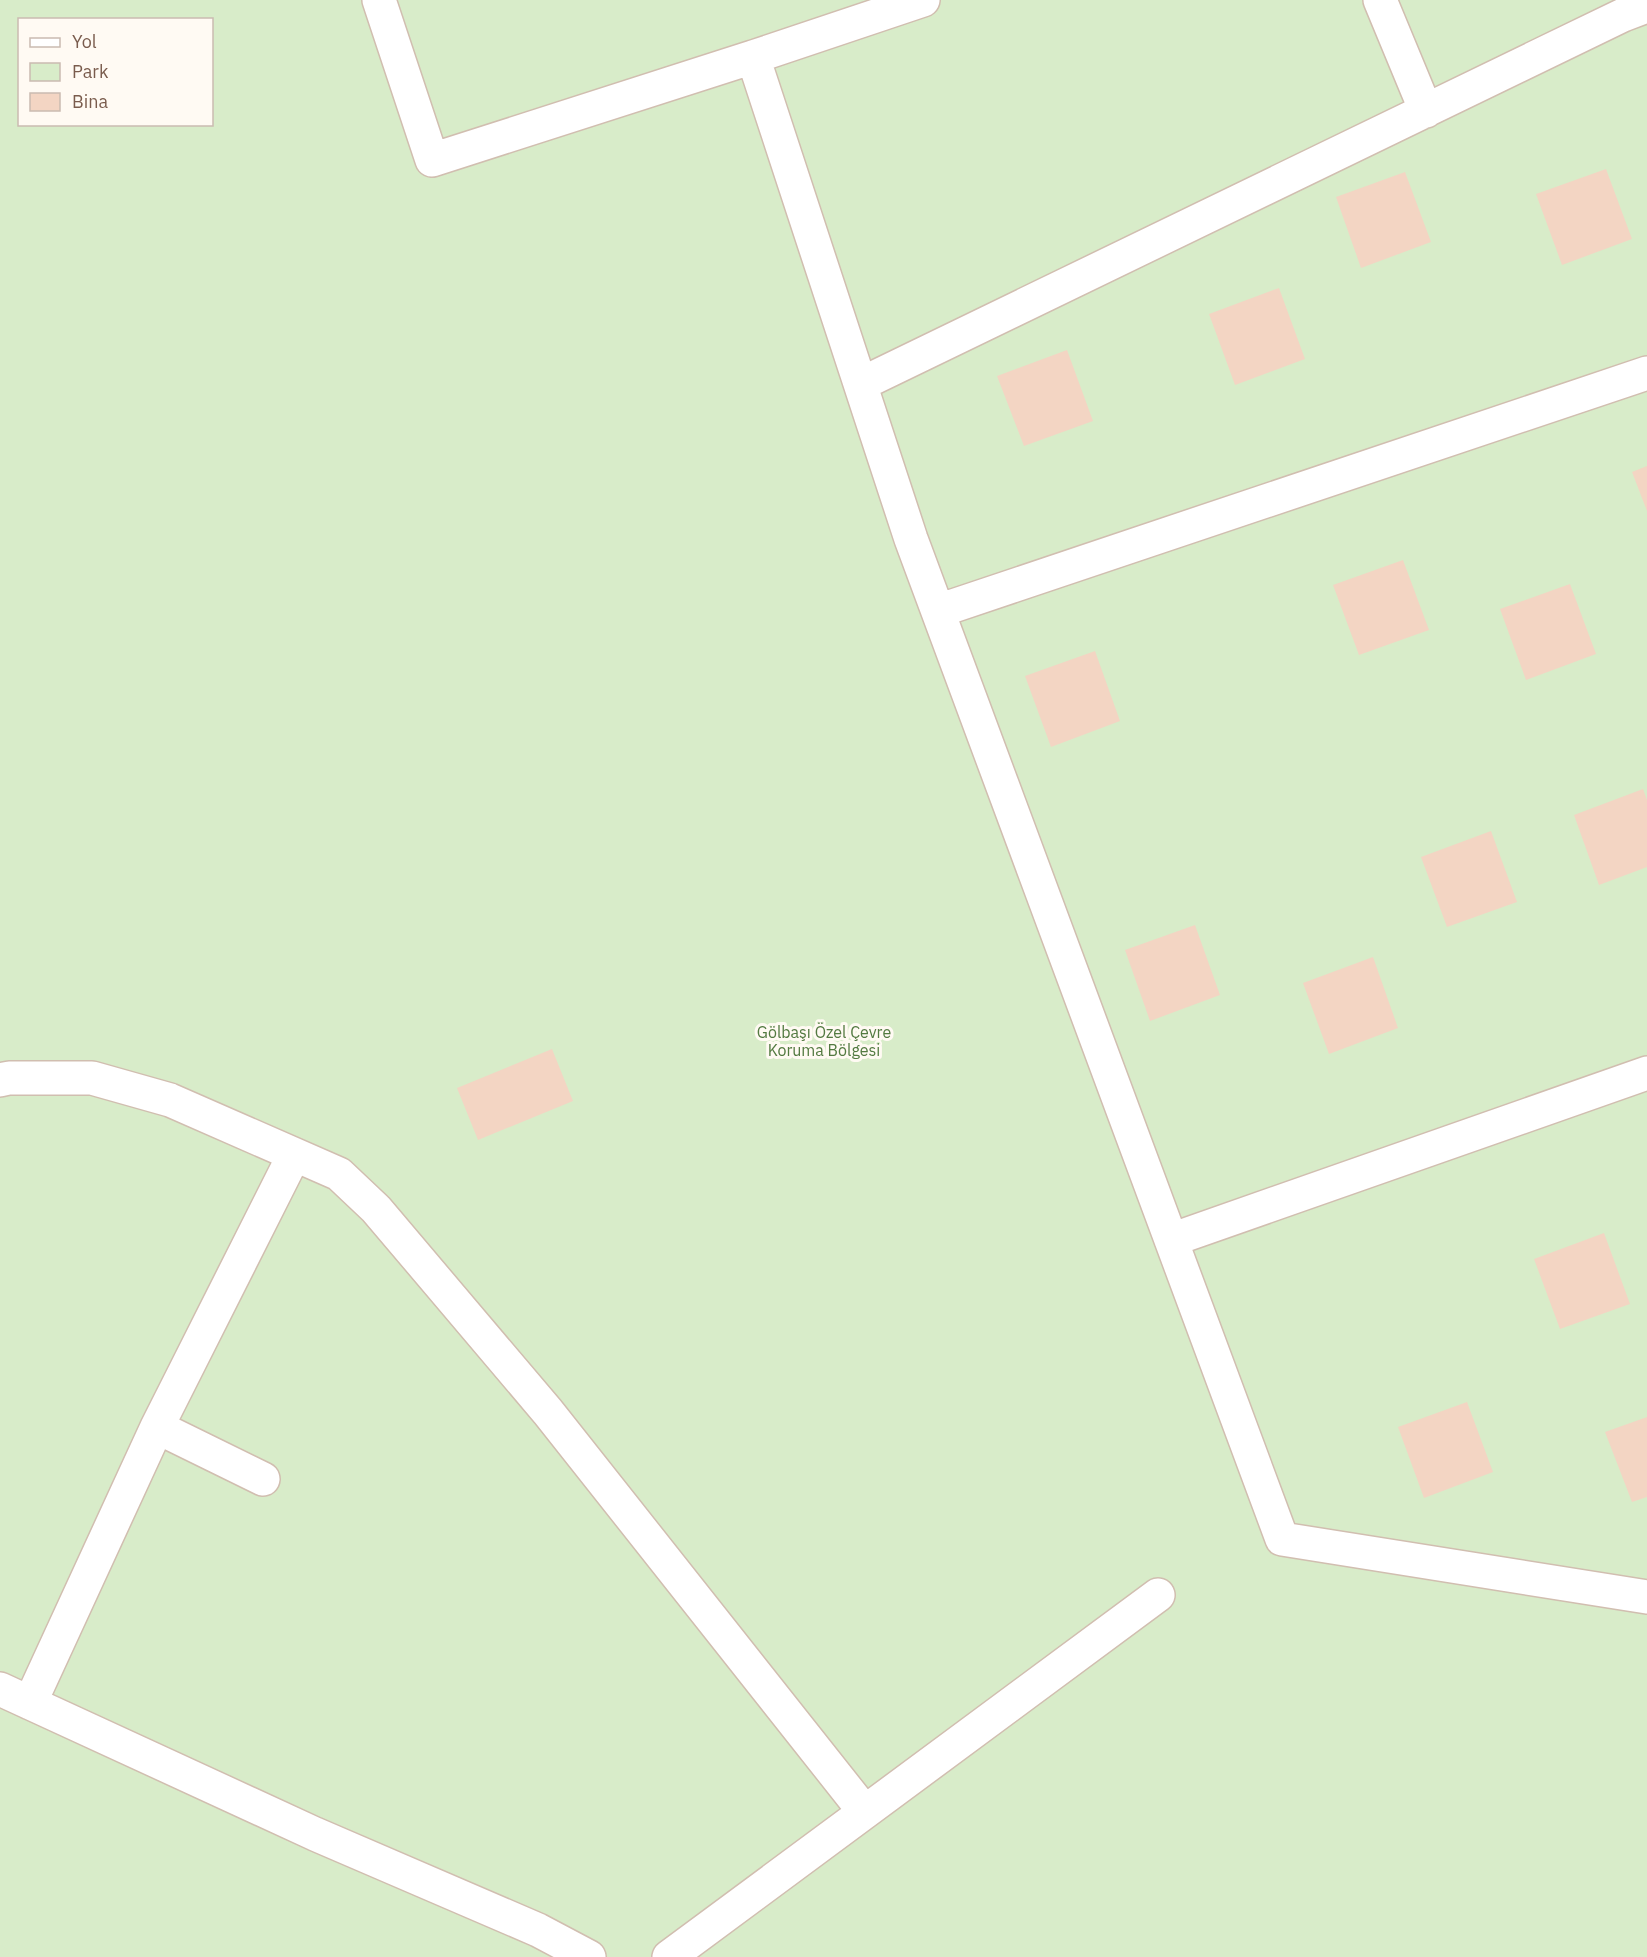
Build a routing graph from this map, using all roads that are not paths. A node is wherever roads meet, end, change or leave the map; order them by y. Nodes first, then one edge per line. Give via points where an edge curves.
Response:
1 (379, 0) edge
2 (923, 0) edge
3 (1380, 0) edge
4 (1647, 6) edge
5 (753, 57) junction
6 (1426, 111) junction
7 (1647, 373) edge
8 (861, 384) junction
9 (938, 611) junction
10 (1647, 1073) edge
11 (0, 1080) edge
12 (294, 1155) junction
13 (1171, 1240) junction
14 (157, 1427) junction
15 (263, 1479) dead end
16 (1158, 1595) dead end
17 (1647, 1597) edge
18 (0, 1689) edge
19 (30, 1703) junction
20 (864, 1811) junction
21 (589, 1957) edge
22 (669, 1957) edge

1 - 5 street via 432,160
2 - 5 street
3 - 6 street
4 - 6 street
5 - 8 street
6 - 8 street
7 - 9 street
8 - 9 street
9 - 13 street
10 - 13 street
11 - 12 street via 92,1078 170,1100
12 - 14 street
12 - 20 street via 339,1174 376,1209 548,1412
13 - 17 street via 1282,1539
14 - 15 street
14 - 19 street
16 - 20 street
18 - 19 street
19 - 21 street via 315,1834 538,1930
20 - 22 street

